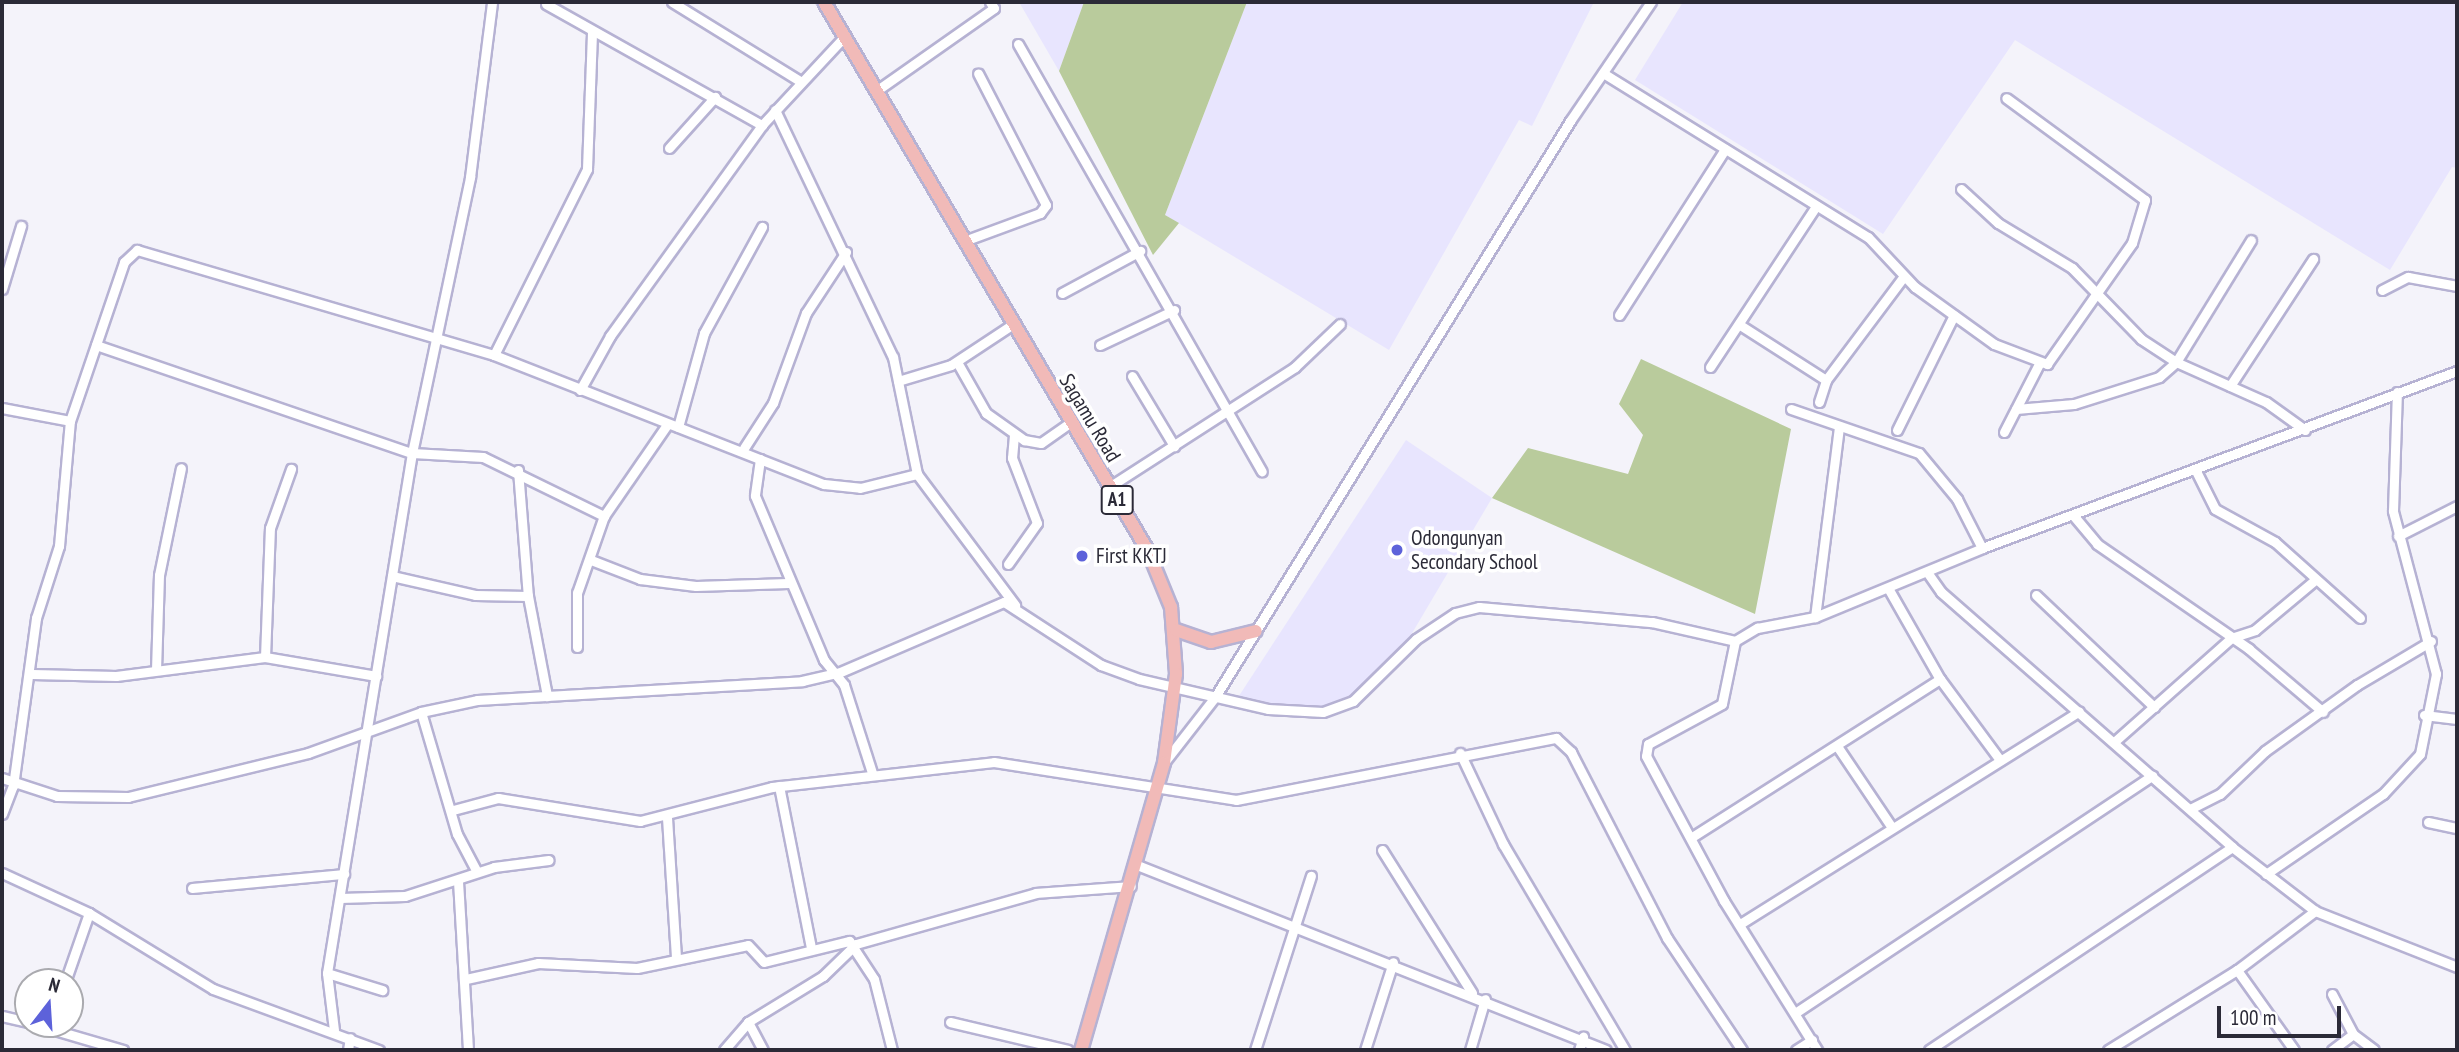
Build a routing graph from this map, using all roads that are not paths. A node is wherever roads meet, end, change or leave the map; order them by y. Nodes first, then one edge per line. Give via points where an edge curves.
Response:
1 (492, 2) edge
2 (672, 2) edge
3 (824, 2) edge
4 (990, 2) edge
5 (1651, 2) edge
6 (546, 4) dead end
7 (592, 31) junction
8 (845, 36) junction
9 (1018, 44) dead end
10 (978, 73) dead end
11 (1603, 73) junction
12 (800, 81) junction
13 (876, 92) junction
14 (715, 97) junction
15 (2006, 98) dead end
16 (775, 110) junction
17 (762, 125) junction
18 (669, 148) dead end
19 (1725, 149) junction
20 (1961, 188) dead end
21 (1815, 206) junction
22 (21, 226) dead end
23 (762, 227) dead end
24 (2251, 240) dead end
25 (964, 241) junction
26 (1140, 251) junction
27 (846, 253) junction
28 (2313, 260) dead end
29 (1904, 276) junction
30 (2457, 286) edge
31 (2, 289) edge
32 (2382, 290) dead end
33 (1062, 293) dead end
34 (2096, 297) junction
35 (1174, 310) junction
36 (1954, 314) junction
37 (1619, 315) dead end
38 (1013, 324) junction
39 (1340, 324) dead end
40 (1740, 325) junction
41 (438, 337) junction
42 (96, 345) junction
43 (1100, 345) dead end
44 (494, 355) junction
45 (957, 362) junction
46 (2176, 362) junction
47 (2039, 364) junction
48 (1710, 367) dead end
49 (2457, 371) edge
50 (1132, 376) dead end
51 (1826, 380) junction
52 (898, 381) junction
53 (2230, 386) junction
54 (580, 390) junction
55 (2397, 391) junction
56 (1819, 402) dead end
57 (1228, 406) junction
58 (2, 408) edge
59 (2016, 409) junction
60 (1791, 410) dead end
61 (70, 421) junction
62 (1070, 423) junction
63 (667, 426) junction
64 (678, 427) junction
65 (1839, 427) junction
66 (1897, 430) dead end
67 (2305, 430) junction
68 (2004, 432) dead end
69 (1014, 434) junction
70 (1174, 446) junction
71 (744, 448) junction
72 (412, 453) junction
73 (760, 459) junction
74 (181, 468) dead end
75 (291, 469) dead end
76 (518, 470) junction
77 (1262, 471) dead end
78 (2197, 473) junction
79 (917, 474) junction
80 (1109, 487) junction
81 (2457, 506) edge
82 (2073, 515) junction
83 (604, 516) junction
84 (2398, 536) junction
85 (1982, 548) junction
86 (591, 559) junction
87 (1008, 564) dead end
88 (1927, 572) junction
89 (393, 576) junction
90 (2315, 580) junction
91 (788, 583) junction
92 (1888, 588) junction
93 (2036, 595) dead end
94 (528, 596) junction
95 (1015, 605) junction
96 (1815, 617) junction
97 (2360, 618) dead end
98 (1176, 630) junction
99 (1256, 631) junction
100 (2231, 638) junction
101 (1735, 641) junction
102 (2431, 641) junction
103 (578, 647) dead end
104 (265, 656) junction
105 (156, 670) junction
106 (838, 673) junction
107 (32, 674) junction
108 (376, 676) junction
109 (1940, 679) junction
110 (1175, 685) junction
111 (547, 696) junction
112 (1215, 697) junction
113 (2154, 707) junction
114 (2079, 711) junction
115 (421, 712) junction
116 (2323, 712) junction
117 (2424, 715) junction
118 (2457, 719) edge
119 (367, 733) junction
120 (2114, 742) junction
121 (1837, 746) junction
122 (1460, 753) junction
123 (2000, 760) junction
124 (1164, 763) junction
125 (872, 773) junction
126 (2152, 776) junction
127 (2, 778) edge
128 (13, 786) junction
129 (779, 786) junction
130 (1158, 788) junction
131 (2192, 807) junction
132 (453, 810) junction
133 (2, 814) edge
134 (667, 818) junction
135 (2428, 822) dead end
136 (1891, 826) junction
137 (2457, 828) edge
138 (1692, 837) junction
139 (2232, 847) junction
140 (1382, 850) dead end
141 (549, 860) dead end
142 (1137, 864) junction
143 (477, 872) junction
144 (2, 873) edge
145 (344, 874) junction
146 (2266, 874) junction
147 (1311, 876) dead end
148 (458, 881) junction
149 (1131, 886) junction
150 (192, 888) dead end
151 (340, 898) junction
152 (2315, 911) junction
153 (89, 913) junction
154 (1740, 924) junction
155 (1294, 925) junction
156 (856, 944) junction
157 (811, 947) junction
158 (676, 957) junction
159 (1393, 962) junction
160 (2457, 967) edge
161 (70, 968) edge
162 (2237, 970) junction
163 (327, 972) junction
164 (466, 979) junction
165 (382, 990) dead end
166 (1472, 993) junction
167 (2332, 994) dead end
168 (1485, 999) junction
169 (1795, 1013) junction
170 (748, 1021) junction
171 (950, 1022) dead end
172 (334, 1030) junction
173 (2353, 1034) junction
174 (84, 1037) edge
175 (1583, 1037) junction
176 (350, 1038) junction
177 (1812, 1040) junction
178 (123, 1050) edge
179 (348, 1050) edge
180 (379, 1050) edge
181 (468, 1050) edge
182 (724, 1050) edge
183 (763, 1050) edge
184 (892, 1050) edge
185 (1068, 1050) edge
186 (1081, 1050) edge
187 (1255, 1050) edge
188 (1365, 1050) edge
189 (1470, 1050) edge
190 (1578, 1050) edge
191 (1606, 1050) edge
192 (1625, 1050) edge
193 (1742, 1050) edge
194 (1796, 1050) edge
195 (1817, 1050) edge
196 (1929, 1050) edge
197 (2108, 1050) edge
198 (2294, 1050) edge
199 (2332, 1050) edge
200 (2374, 1050) edge

1 - 41 street via 470,177
2 - 12 street
3 - 8 highway, Sagamu Road / A1
4 - 13 street via 994,8
5 - 11 street
6 - 7 street
7 - 14 street
7 - 44 street via 593,133 587,169
8 - 12 street
8 - 13 highway, Sagamu Road / A1
9 - 26 street
10 - 25 street via 1046,205 1040,214
11 - 19 street
11 - 99 street
12 - 16 street
13 - 25 highway, Sagamu Road / A1
14 - 17 street
14 - 18 street
15 - 34 street via 2143,194 2139,228
16 - 17 street
16 - 27 street
17 - 54 street via 610,336
19 - 21 street
19 - 37 street
20 - 34 street via 1998,223 2073,268
21 - 29 street via 1888,251
21 - 40 street
22 - 31 street
23 - 64 street via 696,353
24 - 46 street
25 - 38 highway, Sagamu Road / A1
26 - 33 street
26 - 35 street
27 - 52 street
27 - 71 street via 806,313 777,393
28 - 53 street
29 - 36 street
29 - 51 street
30 - 32 street via 2408,277
34 - 46 street
34 - 47 street via 2057,357
35 - 43 street
35 - 57 street
36 - 47 street
36 - 66 street
38 - 45 street
38 - 62 highway, Sagamu Road / A1
39 - 57 street via 1320,349
40 - 48 street
40 - 51 street
41 - 42 street via 137,250 124,262
41 - 44 street
41 - 72 street
42 - 61 street
42 - 72 street
44 - 54 street
45 - 52 street
45 - 69 street via 986,413
46 - 53 street
46 - 59 street via 2147,383 2074,404
47 - 59 street
49 - 55 street
50 - 70 street
51 - 56 street
52 - 79 street
53 - 67 street via 2281,411
54 - 63 street
55 - 67 street
55 - 84 street via 2392,502
57 - 70 street
57 - 77 street
58 - 61 street
59 - 68 street
60 - 65 street
61 - 107 street via 59,546 36,618
62 - 69 street via 1041,443
62 - 80 highway, Sagamu Road / A1
63 - 64 street
63 - 83 street
64 - 71 street
65 - 85 street via 1900,445 1932,463
65 - 96 street
67 - 78 street
69 - 87 street via 1012,458 1038,517 1035,530
70 - 80 street
71 - 73 street
72 - 76 street via 472,455
72 - 89 street
73 - 79 street via 824,484 860,488
73 - 91 street via 753,492
74 - 105 street via 159,575
75 - 104 street via 270,527
76 - 83 street
76 - 94 street
78 - 82 street
78 - 90 street via 2214,509 2275,542
79 - 95 street
80 - 98 highway, Sagamu Road / A1 via 1148,551
81 - 84 street
82 - 85 street
82 - 100 street via 2097,544
83 - 86 street
84 - 102 street
85 - 88 street
86 - 91 street via 640,579 696,586
86 - 103 street via 577,593
88 - 92 street
88 - 114 street via 1941,592
89 - 94 street via 475,595
89 - 108 street
90 - 97 street
90 - 100 street via 2255,630
91 - 106 street via 824,660
92 - 96 street
92 - 109 street
93 - 113 street
94 - 111 street
95 - 106 street via 994,604
95 - 110 street via 1101,665
96 - 101 street via 1757,628
98 - 99 highway via 1211,642
98 - 110 highway, Sagamu Road / A1
99 - 112 street
100 - 113 street
100 - 116 street
101 - 112 street via 1652,622 1479,607 1437,623 1338,708 1302,713
101 - 138 street via 1722,704 1645,750
102 - 116 street
102 - 117 street via 2436,674
104 - 105 street
104 - 108 street
105 - 107 street
106 - 111 street
106 - 125 street
107 - 128 street
108 - 119 street
109 - 121 street
109 - 123 street
110 - 112 street
110 - 124 highway, Sagamu Road / A1
111 - 115 street
112 - 124 street
113 - 120 street
114 - 120 street
114 - 123 street
115 - 119 street
115 - 132 street
116 - 131 street via 2252,762 2227,790
117 - 118 street
117 - 146 street via 2420,754 2406,773
119 - 128 street via 128,797 57,796
119 - 145 street
120 - 126 street
121 - 136 street
121 - 138 street
122 - 130 street via 1236,800
122 - 192 street via 1503,844
122 - 193 street via 1547,738 1564,742 1655,904 1667,938
123 - 136 street
124 - 130 highway, Sagamu Road / A1
125 - 129 street
125 - 130 street via 994,762
126 - 131 street
126 - 169 street
127 - 128 street
128 - 133 street
129 - 134 street
129 - 157 street
130 - 142 highway, Sagamu Road / A1
131 - 139 street
132 - 134 street via 498,798 620,821
132 - 143 street via 457,834
134 - 158 street
135 - 137 street
136 - 154 street
138 - 154 street
139 - 146 street
139 - 196 street
140 - 166 street
141 - 143 street
142 - 149 highway, Sagamu Road / A1
142 - 155 street
143 - 148 street
144 - 153 street
145 - 150 street
145 - 151 street
146 - 152 street
147 - 155 street
148 - 151 street via 405,896
148 - 164 street
149 - 156 street via 1036,894
149 - 186 highway, Sagamu Road / A1
151 - 163 street
152 - 160 street
152 - 162 street
153 - 161 street
153 - 172 street via 213,989 302,1025
154 - 169 street
155 - 159 street
155 - 187 street
156 - 157 street
156 - 170 street via 823,976
156 - 184 street via 874,979
157 - 158 street via 764,962 748,945
158 - 164 street via 637,968 538,963
159 - 166 street
159 - 188 street
162 - 197 street
162 - 198 street
163 - 165 street
163 - 172 street
164 - 181 street
166 - 168 street
167 - 173 street
168 - 175 street
168 - 189 street
169 - 177 street
170 - 182 street
170 - 183 street
171 - 185 street
172 - 176 street
173 - 199 street
173 - 200 street
174 - 178 street
175 - 190 street
175 - 191 street
176 - 179 street
176 - 180 street
177 - 194 street
177 - 195 street

